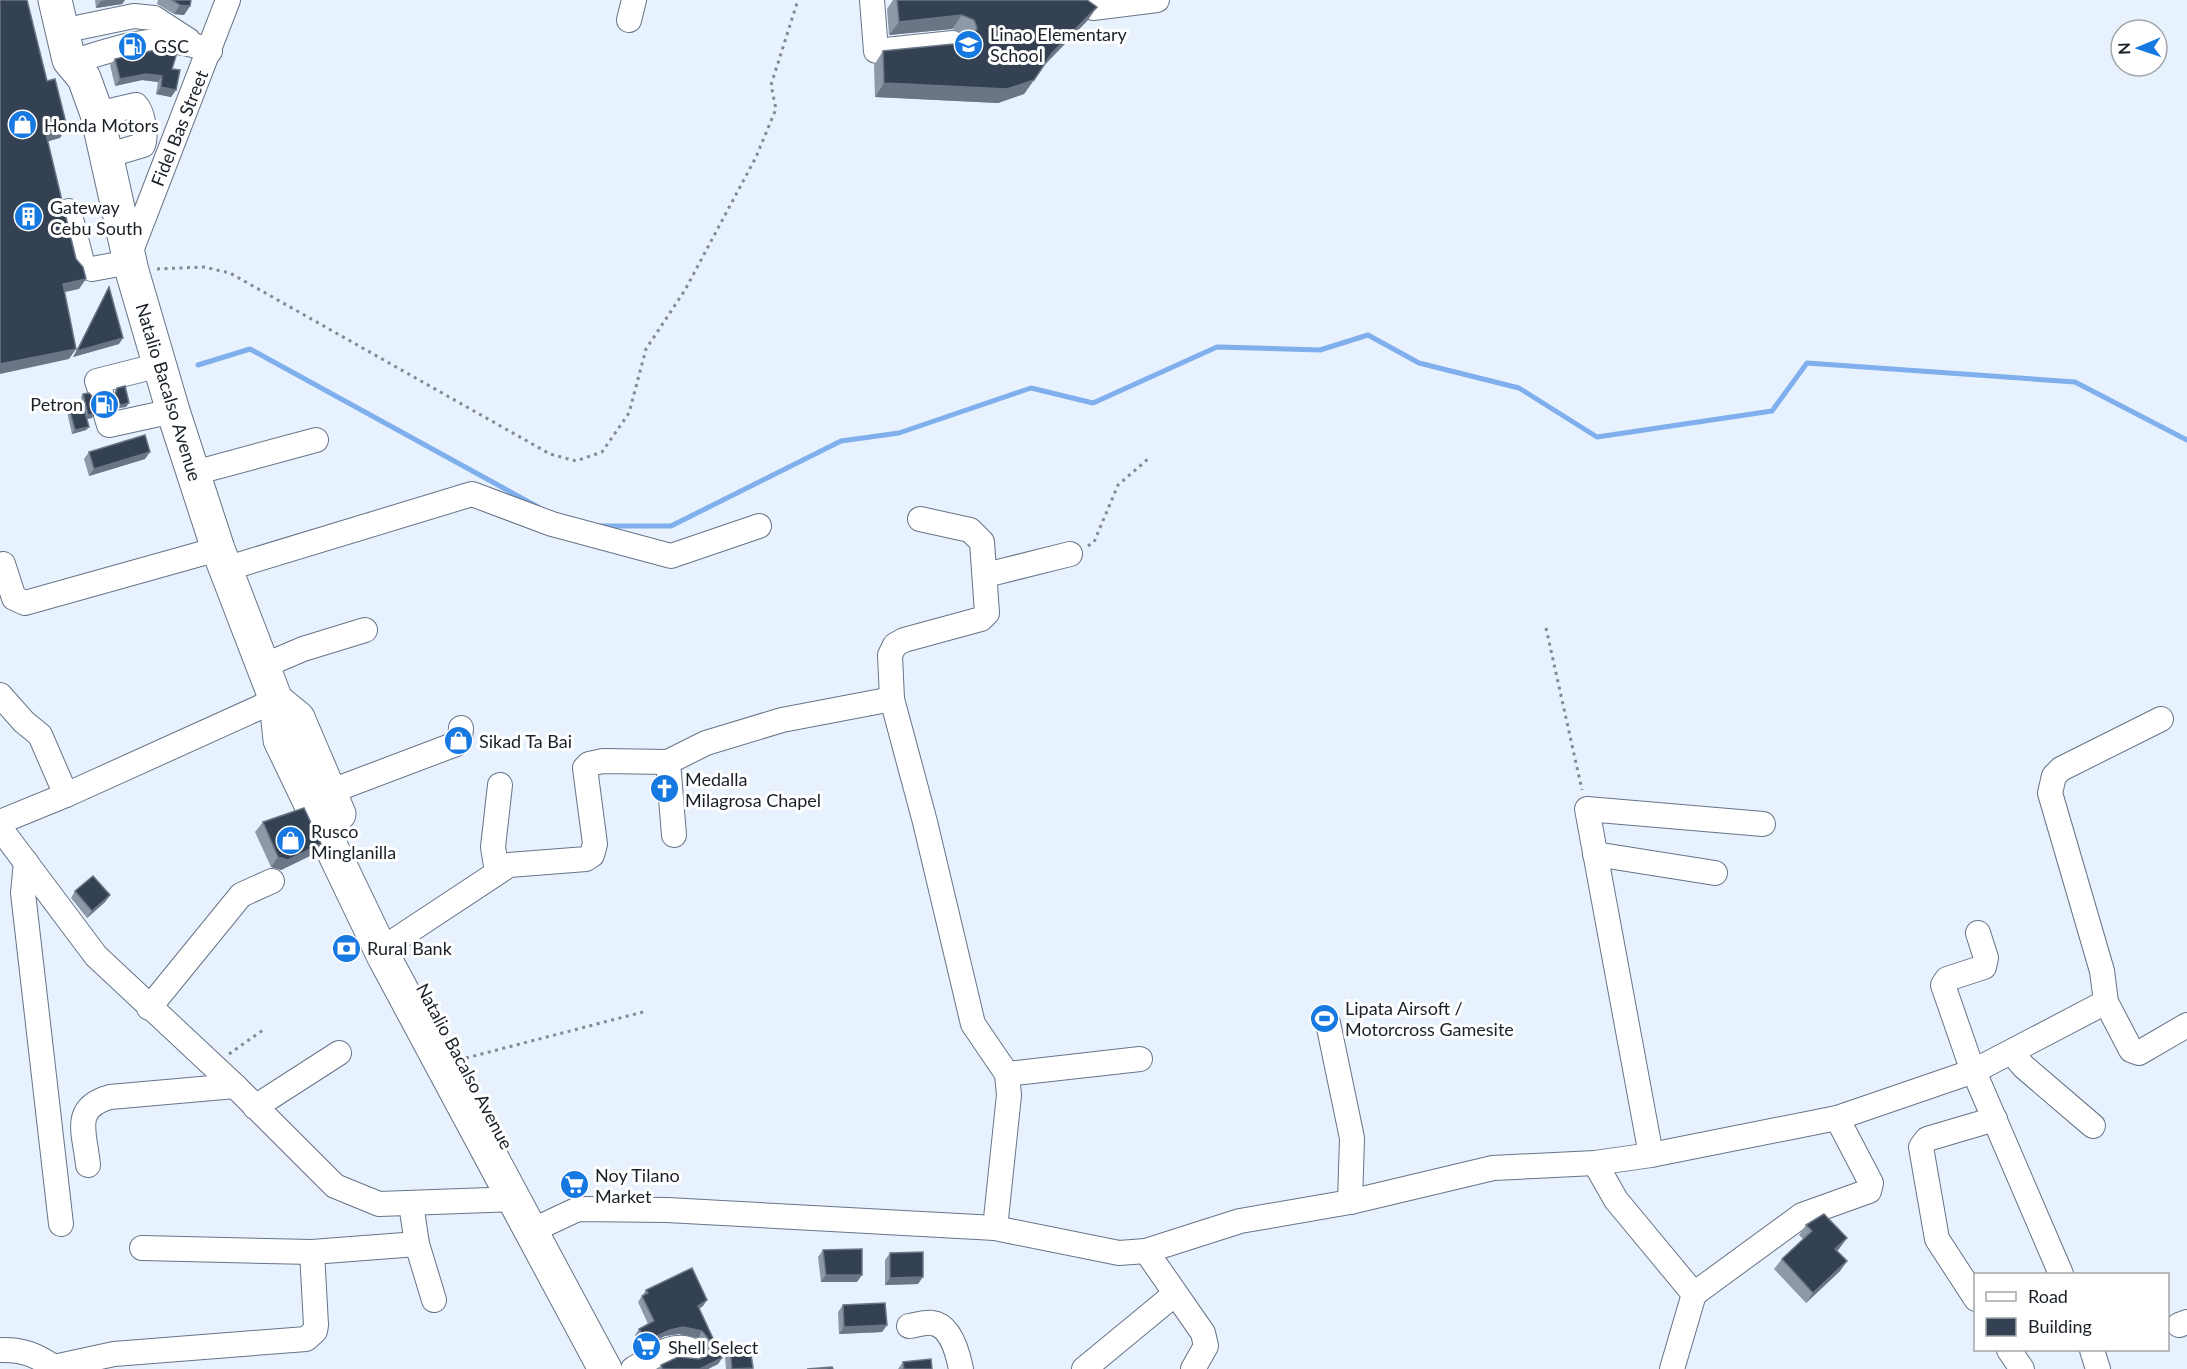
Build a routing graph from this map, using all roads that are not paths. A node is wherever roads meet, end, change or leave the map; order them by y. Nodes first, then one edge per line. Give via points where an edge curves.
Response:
1 (55, 0) edge
2 (228, 0) edge
3 (873, 0) edge
4 (1080, 0) edge
5 (1157, 0) edge
6 (82, 41) edge
7 (953, 43) edge
8 (201, 46) junction
9 (97, 114) junction
10 (106, 156) junction
11 (69, 211) dead end
12 (130, 263) junction
13 (160, 365) junction
14 (173, 411) junction
15 (316, 440) dead end
16 (194, 473) junction
17 (921, 519) dead end
18 (759, 526) dead end
19 (1070, 554) road end
20 (221, 559) junction
21 (3, 564) dead end
22 (986, 575) junction
23 (365, 630) dead end
24 (261, 667) junction
25 (0, 695) edge
26 (892, 699) junction
27 (276, 700) junction
28 (2161, 719) dead end
29 (461, 728) dead end
30 (668, 762) junction
31 (500, 785) dead end
32 (329, 792) junction
33 (66, 795) junction
34 (0, 822) edge
35 (1763, 824) dead end
36 (0, 828) edge
37 (674, 835) dead end
38 (1594, 854) junction
39 (26, 862) junction
40 (497, 872) junction
41 (1715, 873) dead end
42 (272, 881) dead end
43 (1977, 933) dead end
44 (397, 939) junction
45 (2106, 1002) junction
46 (149, 1008) junction
47 (1328, 1023) dead end
48 (2183, 1036) edge
49 (2011, 1052) junction
50 (339, 1053) dead end
51 (1140, 1059) dead end
52 (1974, 1071) junction
53 (1007, 1074) junction
54 (235, 1086) junction
55 (255, 1107) junction
56 (1837, 1118) junction
57 (1995, 1119) junction
58 (2093, 1126) dead end
59 (1651, 1155) junction
60 (1594, 1163) junction
61 (88, 1166) dead end
62 (514, 1199) junction
63 (1350, 1202) junction
64 (411, 1204) junction
65 (61, 1224) dead end
66 (540, 1227) junction
67 (995, 1228) junction
68 (417, 1244) junction
69 (142, 1248) dead end
70 (1146, 1251) junction
71 (312, 1252) junction
72 (2060, 1273) edge
73 (1175, 1294) junction
74 (1694, 1294) junction
75 (1974, 1296) edge
76 (434, 1300) dead end
77 (909, 1326) dead end
78 (0, 1350) edge
79 (693, 1351) dead end
80 (2010, 1351) edge
81 (2092, 1351) edge
82 (1076, 1366) edge
83 (55, 1368) edge
84 (606, 1369) edge
85 (628, 1369) edge
86 (633, 1369) edge
87 (961, 1369) edge
88 (1193, 1369) edge
89 (1672, 1369) edge
90 (2022, 1369) edge
91 (2098, 1369) edge

1 - 6 highway, Natalio Bacalso Avenue via 69,60
2 - 8 street, Fidel Bas Street
3 - 7 street via 876,51
4 - 5 street via 1093,8
6 - 8 street via 163,40
6 - 9 highway, Natalio Bacalso Avenue
8 - 12 street, Fidel Bas Street
9 - 10 highway, Natalio Bacalso Avenue
9 - 10 street via 136,105 140,111 145,139 142,145
10 - 12 highway, Natalio Bacalso Avenue
11 - 12 street via 83,266 92,269
12 - 13 highway, Natalio Bacalso Avenue
13 - 14 highway, Natalio Bacalso Avenue
13 - 14 street via 98,381 103,404 109,425
14 - 16 highway, Natalio Bacalso Avenue
15 - 16 street
16 - 20 highway, Natalio Bacalso Avenue
17 - 22 street via 970,530 982,542
18 - 20 street via 671,556 552,524 472,494
19 - 22 street
20 - 21 street via 25,603 14,598
20 - 24 highway, Natalio Bacalso Avenue
22 - 26 street via 988,609 981,619 895,645 890,655
23 - 24 street
24 - 27 highway, Natalio Bacalso Avenue
25 - 33 street via 40,735
26 - 30 street via 782,720 706,743
26 - 53 street via 972,1024
27 - 32 highway, Natalio Bacalso Avenue via 298,718
27 - 33 street
27 - 62 highway, Natalio Bacalso Avenue via 280,740 307,799 384,957
28 - 45 street via 2061,769 2050,784 2102,970
29 - 32 street via 456,744
30 - 37 street
30 - 40 street via 589,764 585,768 595,844 592,855 586,859 517,864
31 - 40 street via 493,847
32 - 44 highway, Natalio Bacalso Avenue
33 - 34 street
35 - 38 street via 1587,809
36 - 39 street
38 - 41 street
38 - 59 street
39 - 46 street via 96,956
39 - 65 street via 23,893
40 - 44 street
42 - 46 street via 241,895
43 - 52 street via 1986,958 1984,967 1943,982
44 - 66 highway, Natalio Bacalso Avenue via 461,1060
45 - 48 street via 2133,1053
45 - 49 street
46 - 54 street
47 - 63 street via 1352,1137
49 - 52 street
49 - 58 street
50 - 55 street
51 - 53 street
52 - 56 street
52 - 57 street
53 - 67 street via 1009,1095
54 - 55 street
54 - 61 street via 95,1101 83,1118
55 - 64 street via 335,1186 379,1204
56 - 59 street
56 - 74 street via 1871,1183 1869,1191 1802,1215
57 - 72 street
57 - 75 street via 1927,1139 1922,1147 1937,1239
59 - 60 street
60 - 63 street via 1493,1168
60 - 74 street via 1616,1200
62 - 64 street
62 - 66 highway, Natalio Bacalso Avenue
63 - 70 street via 1240,1221
64 - 68 street
66 - 67 street via 578,1209
66 - 84 highway, Natalio Bacalso Avenue
66 - 85 highway, Natalio Bacalso Avenue
67 - 70 street via 1119,1253
68 - 71 street
68 - 76 street
69 - 71 street
70 - 73 street
71 - 83 street via 316,1326 306,1339 114,1354
73 - 82 street
73 - 88 street via 1205,1337 1206,1346
74 - 89 street
77 - 87 street via 930,1323 942,1328 953,1340
78 - 83 street via 21,1350
79 - 86 street via 681,1347 662,1352
80 - 90 street
81 - 91 street

